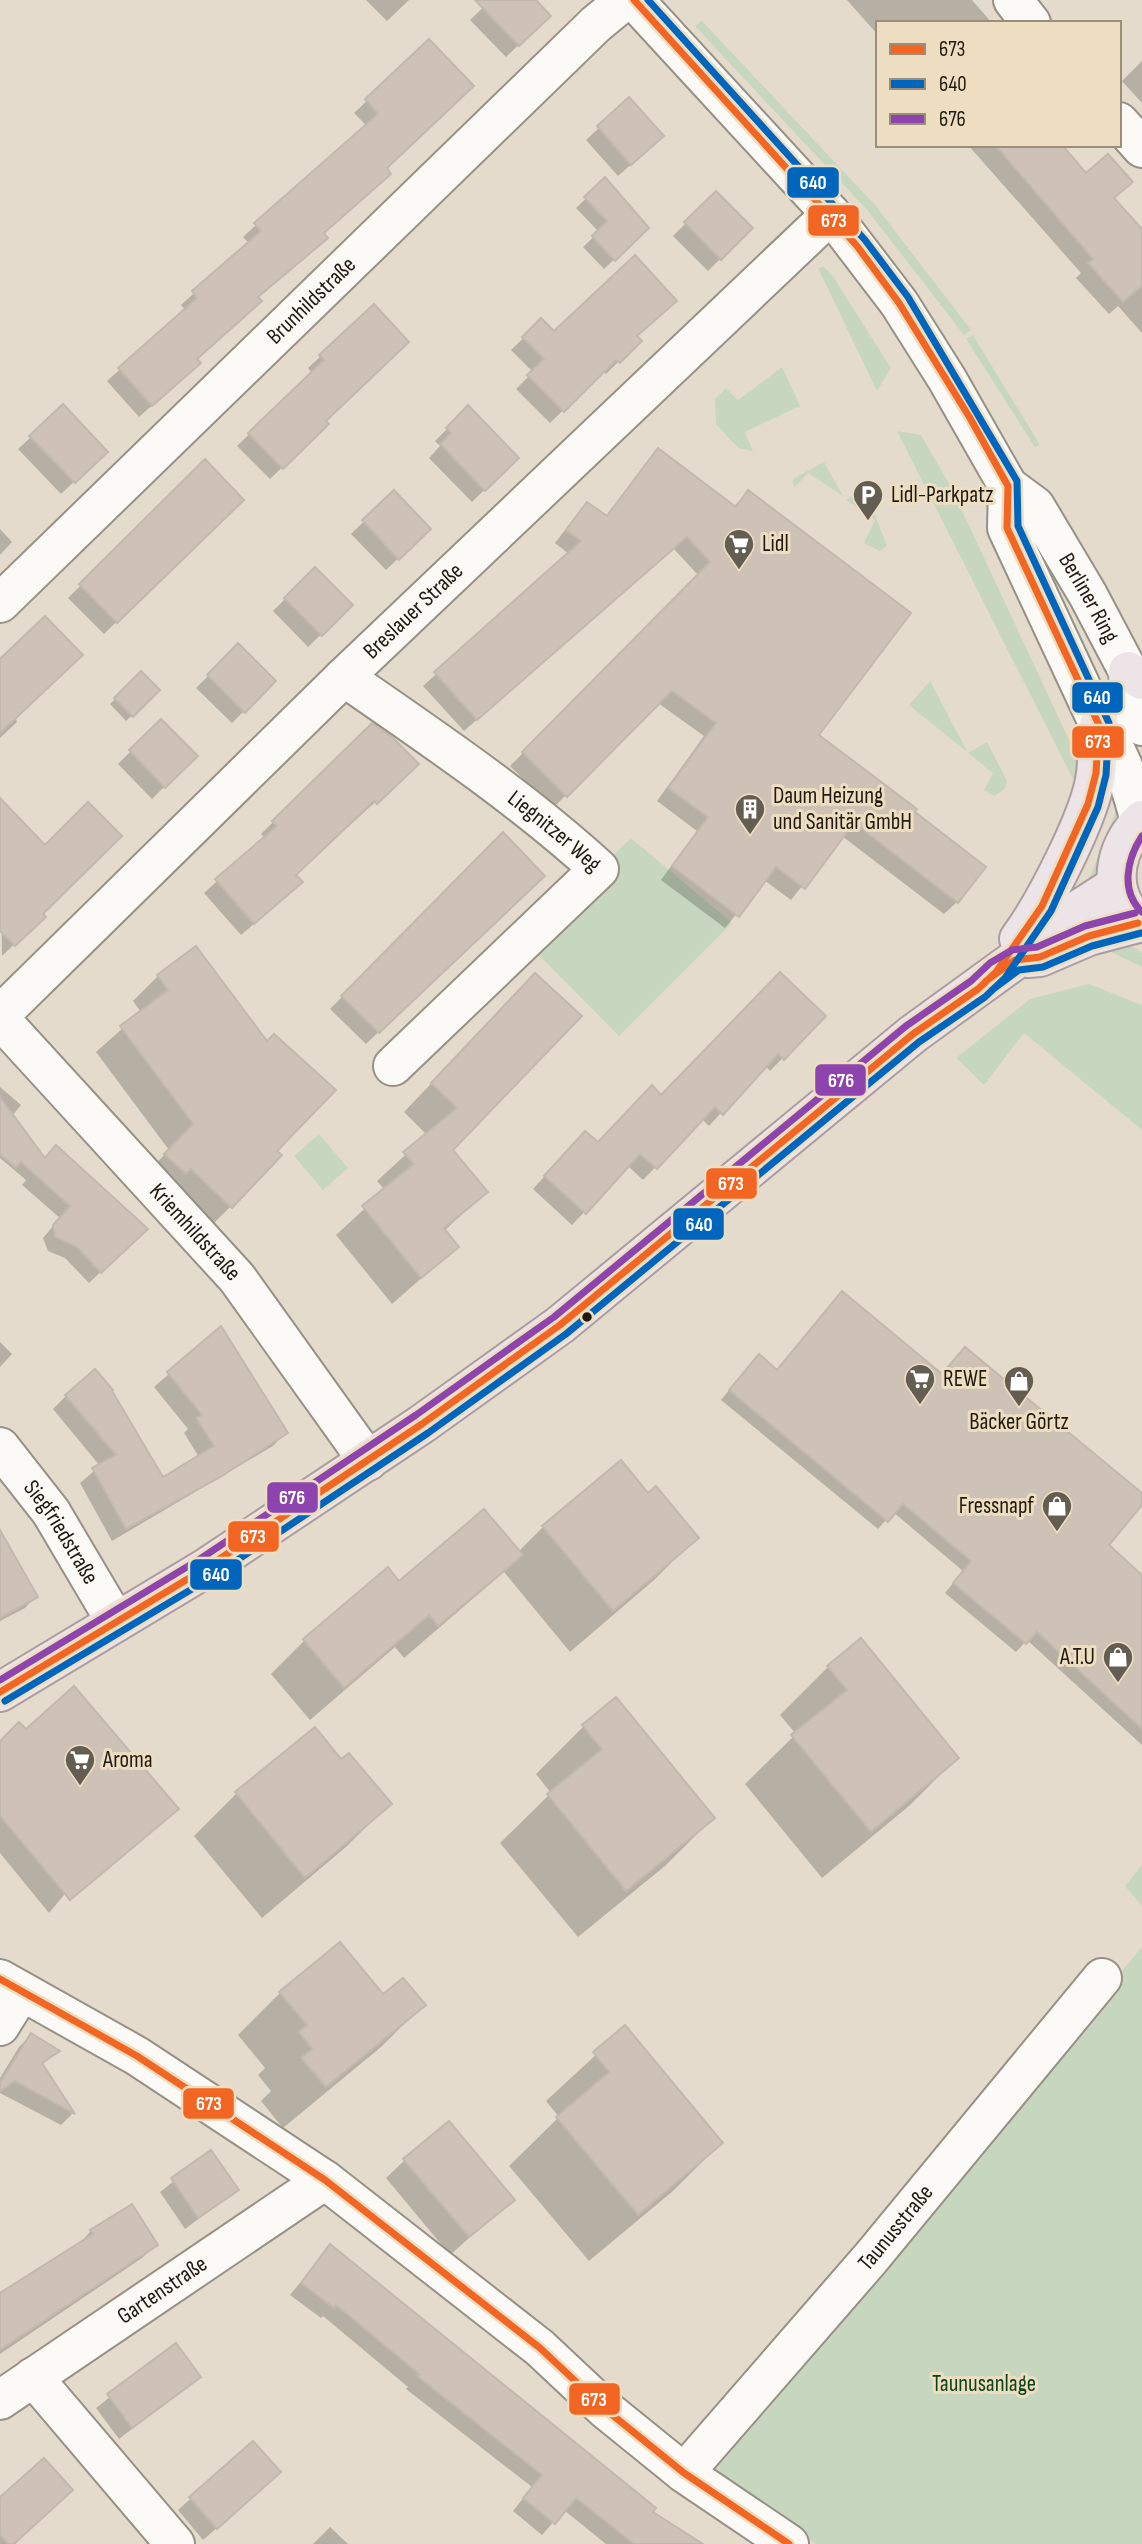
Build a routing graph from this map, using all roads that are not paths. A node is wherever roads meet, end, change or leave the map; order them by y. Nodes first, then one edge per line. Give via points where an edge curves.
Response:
1 (625, 0) edge
2 (634, 0) edge
3 (1013, 0) edge
4 (1029, 21) edge
5 (1121, 124) edge
6 (1142, 148) edge
7 (831, 214) junction
8 (1008, 486) junction
9 (0, 603) edge
10 (1135, 676) edge
11 (344, 677) junction
12 (1099, 725) junction
13 (1142, 726) edge
14 (1141, 821) edge
15 (1117, 886) junction
16 (1140, 925) edge
17 (1006, 966) junction
18 (0, 1017) edge
19 (393, 1066) dead end
20 (0, 1447) edge
21 (368, 1461) junction
22 (116, 1622) junction
23 (0, 1692) edge
24 (1102, 1978) dead end
25 (11, 1985) edge
26 (0, 2026) edge
27 (325, 2180) junction
28 (33, 2377) junction
29 (0, 2400) edge
30 (684, 2473) junction
31 (175, 2544) edge
32 (789, 2544) edge

1 - 9 street, Brunhildstraße
2 - 7 street, Berliner Ring
3 - 4 street
5 - 6 street
7 - 8 street, Berliner Ring via 906,314
7 - 11 street, Breslauer Straße
8 - 10 street, Berliner Ring via 1035,506
8 - 12 street, Berliner Ring via 1007,528
10 - 13 street, Berliner Ring via 1130,700
11 - 18 street, Breslauer Straße
11 - 19 street, Liegnitzer Weg via 499,785 599,869
12 - 14 street, Berliner Ring via 1113,742 1129,778
12 - 17 main road via 1096,774 1088,804 1042,906
14 - 15 main road, Berliner Ring via 1125,839 1117,862
15 - 16 main road
15 - 17 main road via 1031,940
16 - 17 main road via 1089,936
17 - 21 main road via 913,1034 560,1325
18 - 21 street, Kriemhildstraße via 237,1278
20 - 22 street, Siegfriedstraße via 51,1512
21 - 22 main road
22 - 23 main road
24 - 30 street, Taunusstraße via 870,2259
25 - 26 street
25 - 27 street via 137,2056
27 - 28 street, Gartenstraße
27 - 30 street via 540,2348
28 - 29 street, Gartenstraße
28 - 31 street
30 - 32 street

